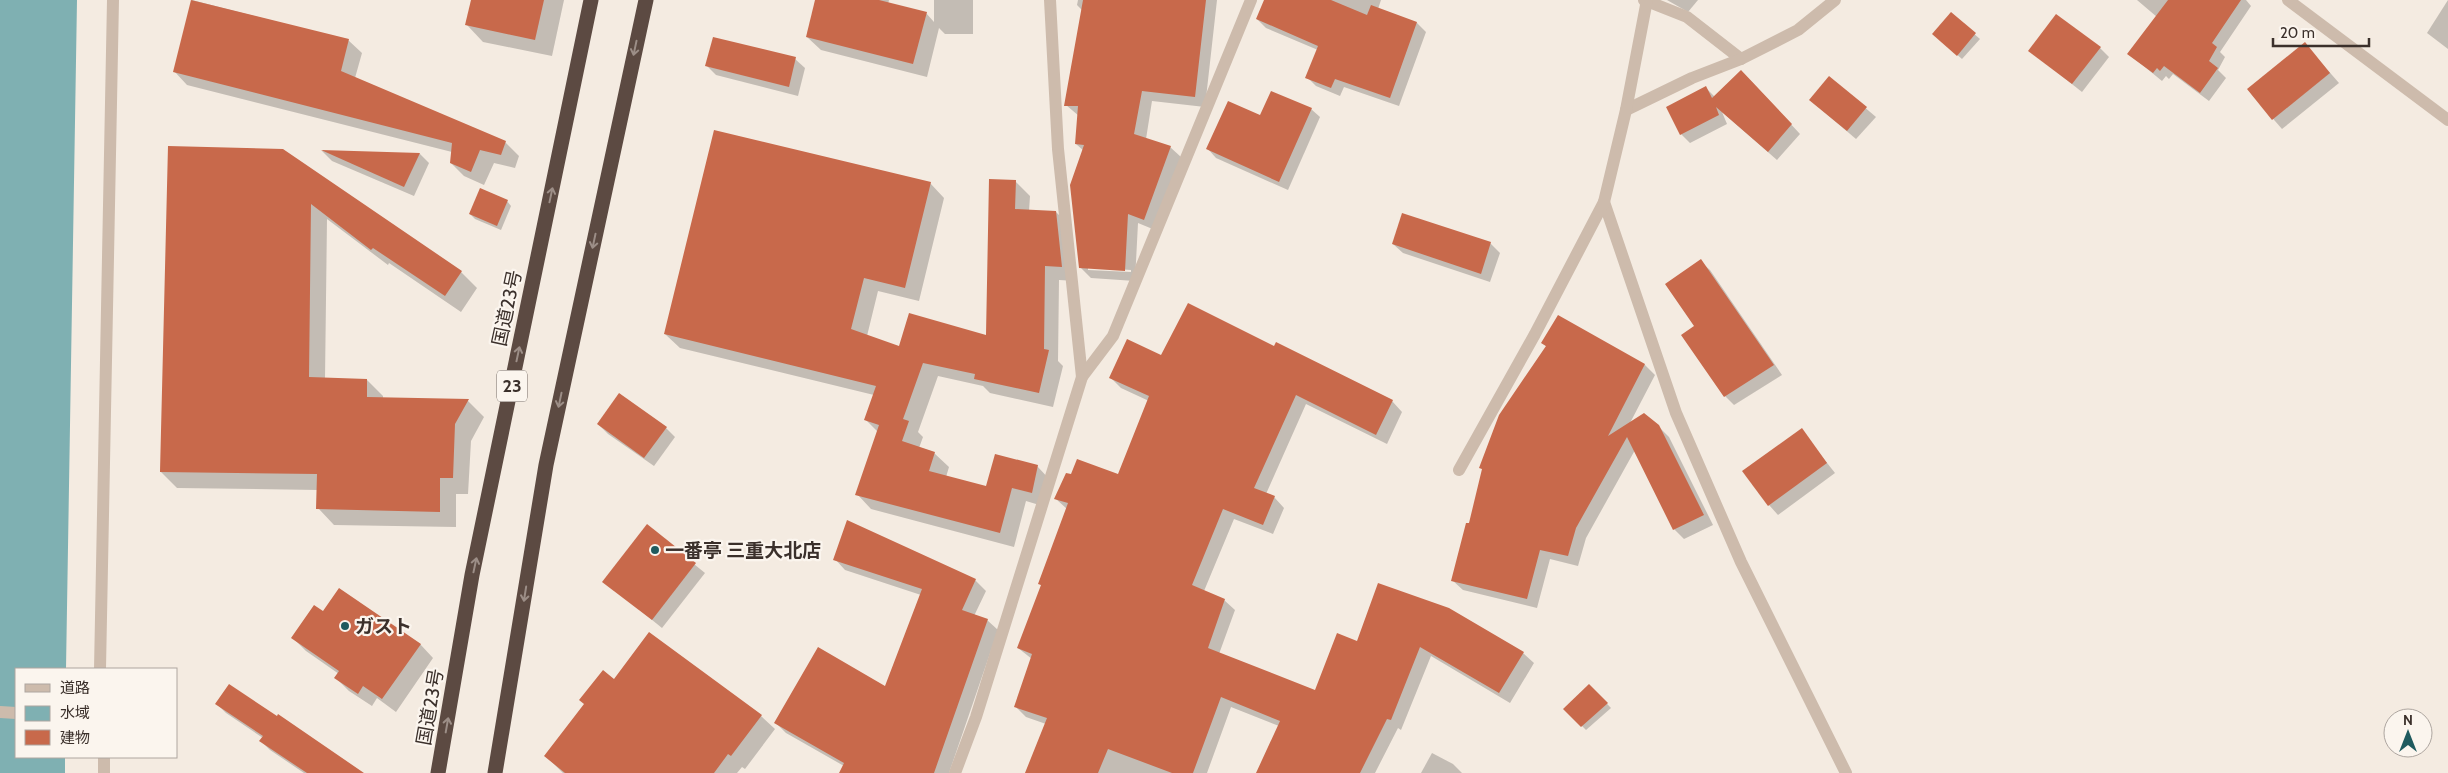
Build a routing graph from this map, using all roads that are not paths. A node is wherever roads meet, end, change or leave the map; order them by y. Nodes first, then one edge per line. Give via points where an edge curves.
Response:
1 (113, 0) edge
2 (591, 0) edge
3 (646, 0) edge
4 (1050, 0) edge
5 (1251, 0) edge
6 (1646, 0) edge
7 (1835, 0) edge
8 (2288, 0) edge
9 (1741, 59) junction
10 (1626, 110) junction
11 (2448, 120) edge
12 (1604, 202) junction
13 (1082, 377) junction
14 (1459, 470) dead end
15 (100, 668) edge
16 (0, 712) edge
17 (15, 713) edge
18 (104, 758) edge
19 (104, 773) edge
20 (438, 773) edge
21 (495, 773) edge
22 (955, 773) edge
23 (1846, 773) edge

1 - 15 street
20 -> 2 highway, 国道23号 / 23 via 472,575
3 -> 21 highway via 546,464
4 - 13 street via 1058,149
5 - 13 street via 1113,336
6 - 9 street via 1687,17
6 - 10 street
7 - 9 street via 1798,30
8 - 11 street
9 - 10 street
10 - 12 street
12 - 14 street
12 - 23 street via 1676,413 1741,562
13 - 22 street via 976,717
16 - 17 street
18 - 19 street

